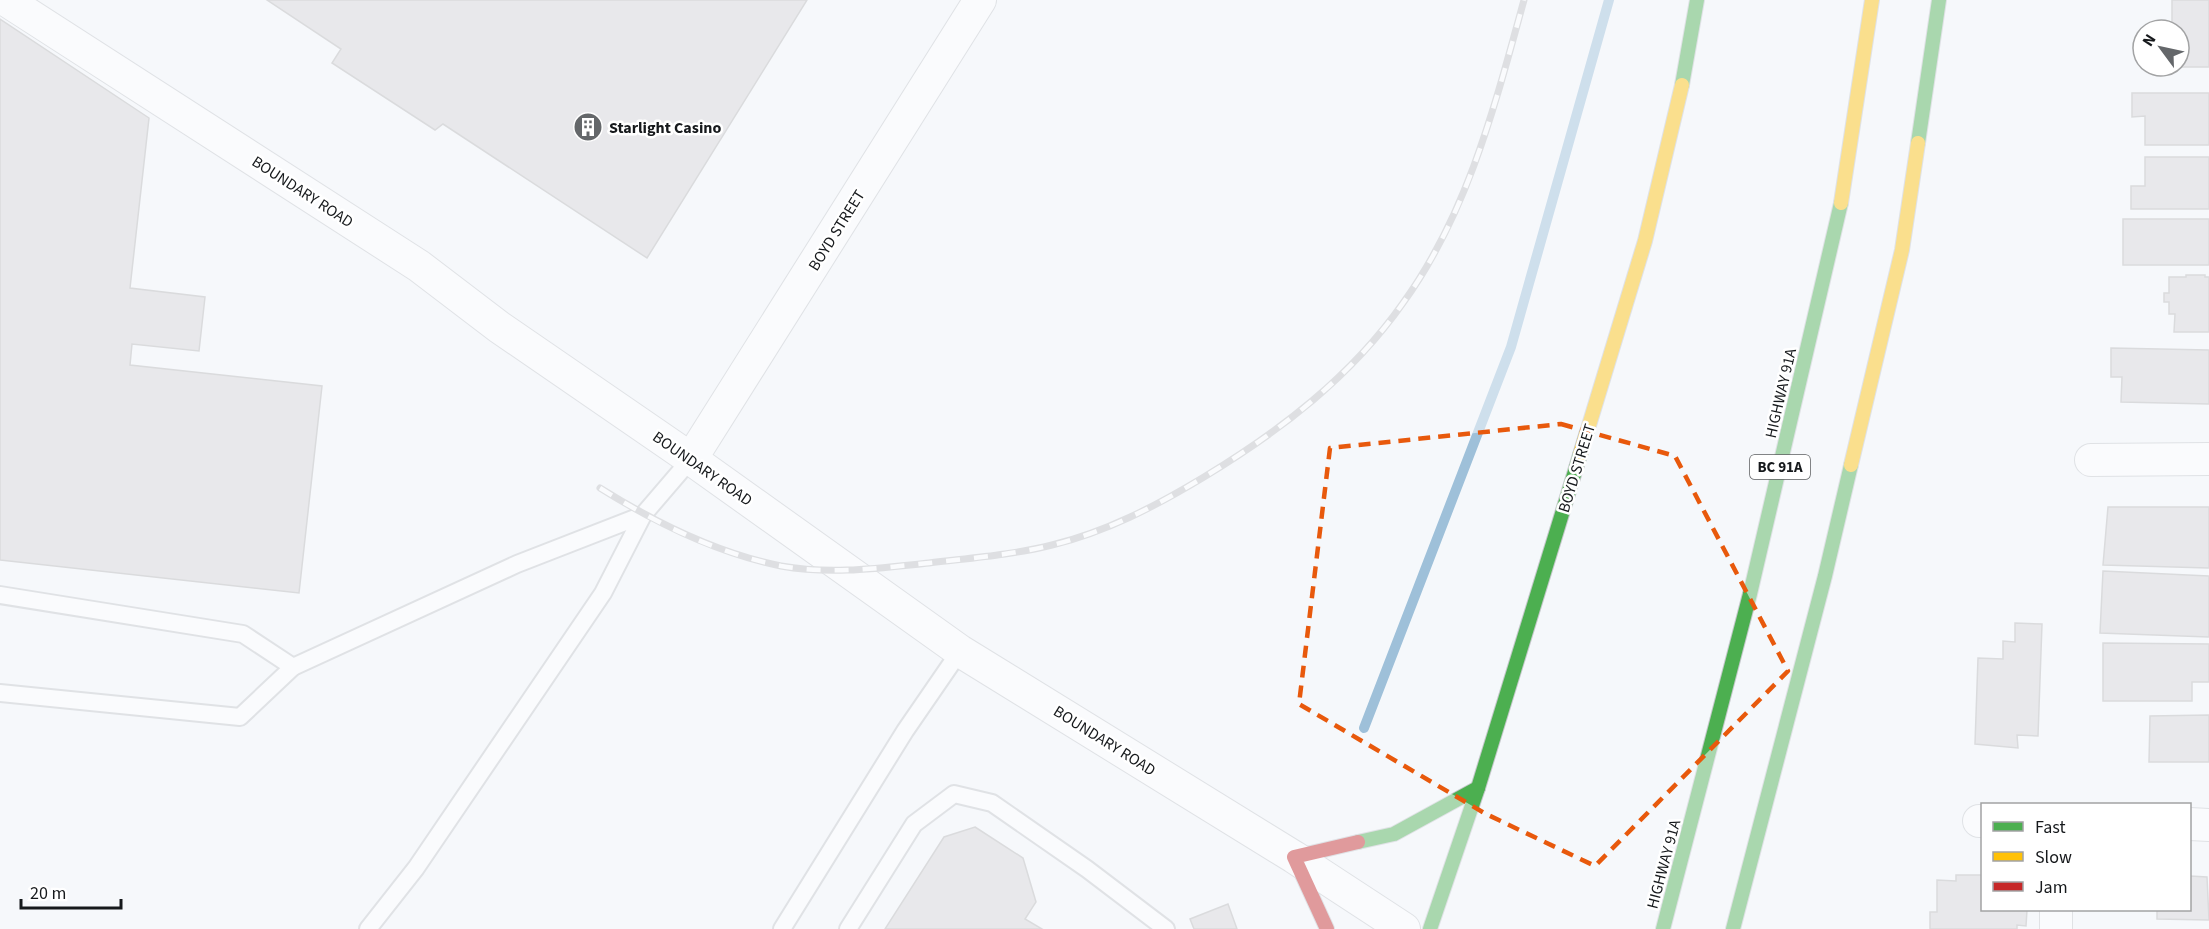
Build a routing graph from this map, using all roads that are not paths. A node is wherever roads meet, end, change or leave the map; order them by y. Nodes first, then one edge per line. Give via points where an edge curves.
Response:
1 (6, 0) edge
2 (980, 0) edge
3 (1697, 0) edge
4 (1872, 0) edge
5 (1939, 0) edge
6 (691, 459) junction
7 (2209, 459) edge
8 (2091, 460) dead end
9 (643, 515) junction
10 (0, 596) edge
11 (960, 651) junction
12 (293, 667) junction
13 (0, 693) edge
14 (1478, 788) junction
15 (2191, 824) edge
16 (2209, 825) edge
17 (1294, 857) junction
18 (2056, 911) edge
19 (368, 929) edge
20 (782, 929) edge
21 (848, 929) edge
22 (1166, 929) edge
23 (1327, 929) edge
24 (1404, 929) edge
25 (1430, 929) edge
26 (1663, 929) edge
27 (1733, 929) edge
28 (2056, 929) edge

1 - 6 street, BOUNDARY ROAD via 419,266 499,327
2 - 6 street, BOYD STREET
3 - 14 main road, BOYD STREET via 1682,84 1645,241
4 - 26 main road, HIGHWAY 91A / BC 91A via 1839,214 1750,594
5 - 27 main road via 1902,250 1825,576
6 - 9 lane
6 - 11 street, BOUNDARY ROAD
7 - 8 street
9 - 12 lane via 517,564
9 - 19 lane via 603,592 416,868
10 - 12 lane via 243,634
11 - 17 street, BOUNDARY ROAD
11 - 20 lane via 905,731
12 - 13 lane via 240,717
14 - 17 main road via 1394,834
14 - 25 main road, BOYD STREET
15 - 16 street
17 - 23 main road
17 - 24 street, BOUNDARY ROAD
18 - 28 street
21 - 22 lane via 914,824 954,794 992,802

